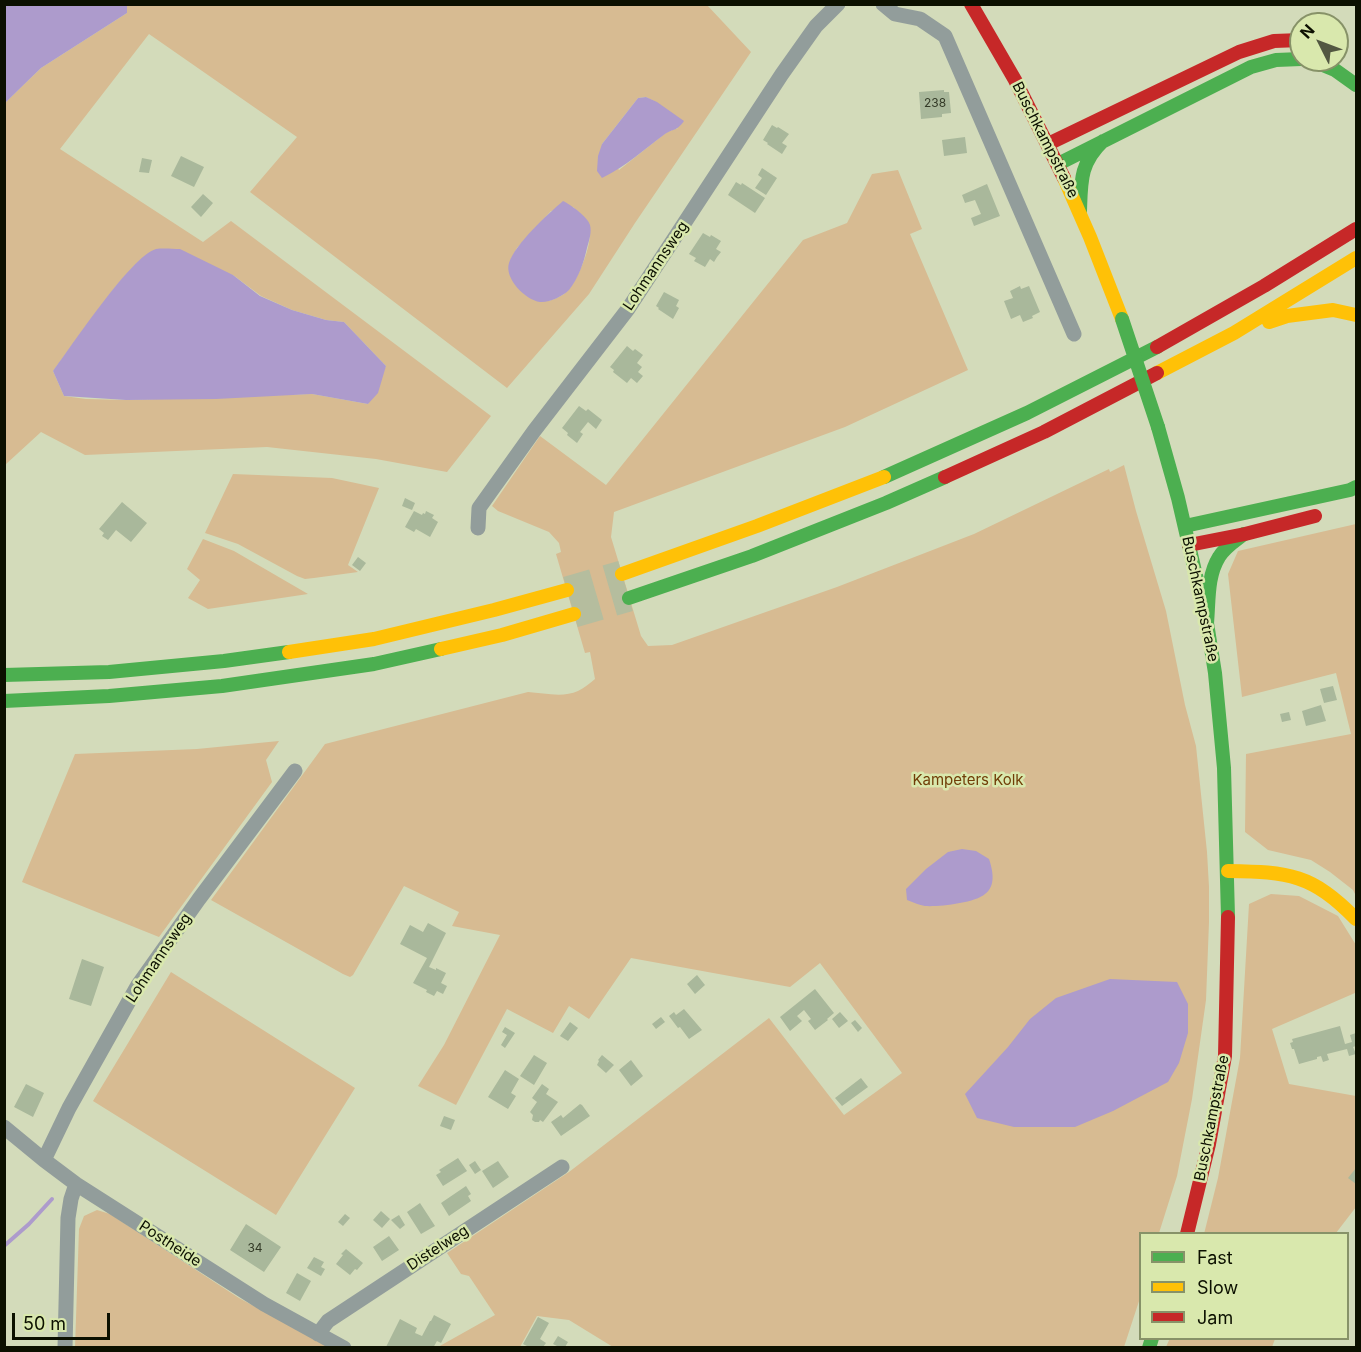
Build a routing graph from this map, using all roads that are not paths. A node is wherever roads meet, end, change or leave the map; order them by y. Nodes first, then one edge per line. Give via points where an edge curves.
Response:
1 (838, 4) edge
2 (883, 4) edge
3 (971, 4) edge
4 (1289, 40) edge
5 (1289, 58) edge
6 (1338, 72) edge
7 (1356, 85) edge
8 (1104, 140) junction
9 (1048, 144) junction
10 (1058, 164) junction
11 (1080, 211) junction
12 (1356, 214) edge
13 (1356, 230) edge
14 (1356, 258) edge
15 (1356, 315) edge
16 (1213, 316) junction
17 (1074, 333) dead end
18 (1234, 333) junction
19 (1356, 487) edge
20 (1323, 514) dead end
21 (1185, 526) junction
22 (478, 528) dead end
23 (1245, 534) junction
24 (1189, 545) junction
25 (622, 574) tunnel mouth
26 (567, 590) tunnel mouth
27 (629, 598) tunnel mouth
28 (574, 614) tunnel mouth
29 (1207, 623) junction
30 (4, 675) edge
31 (4, 700) edge
32 (295, 771) dead end
33 (1228, 871) junction
34 (1356, 920) edge
35 (4, 1127) edge
36 (44, 1160) junction
37 (562, 1167) dead end
38 (76, 1184) junction
39 (1187, 1232) edge
40 (318, 1334) junction
41 (65, 1347) edge
42 (344, 1347) edge

1 - 22 street, Lohmannsweg via 816,26 782,74 628,309 479,508
2 - 17 street via 895,14 920,19 945,36
3 - 9 main road, Buschkampstraße
4 - 9 main road via 1239,52
5 - 8 main road via 1251,67
6 - 7 main road
8 - 10 main road
8 - 11 main road via 1086,163
9 - 10 main road, Buschkampstraße
10 - 11 main road, Buschkampstraße
11 - 21 main road, Buschkampstraße, bridge via 1122,319
12 - 16 main road via 1333,233 1244,285
13 - 16 main road
14 - 18 main road
15 - 18 main road via 1333,310 1310,312
16 - 25 main road via 978,437 762,525
18 - 27 main road via 1044,432 886,503 752,556
19 - 21 main road
20 - 23 main road
21 - 24 main road, Buschkampstraße
23 - 24 main road
23 - 29 main road via 1219,557 1213,571
24 - 29 main road, Buschkampstraße
26 - 30 main road via 374,639 224,661 109,672
28 - 31 main road via 374,664 222,686
29 - 33 main road, Buschkampstraße via 1224,768
32 - 36 street, Lohmannsweg via 138,985
33 - 34 main road via 1306,879 1334,896
33 - 39 main road, Buschkampstraße via 1225,1056
35 - 36 street, Postheide
36 - 38 street, Postheide
37 - 40 street, Distelweg via 328,1321
38 - 40 street, Postheide
38 - 41 street via 68,1218
40 - 42 street, Postheide

